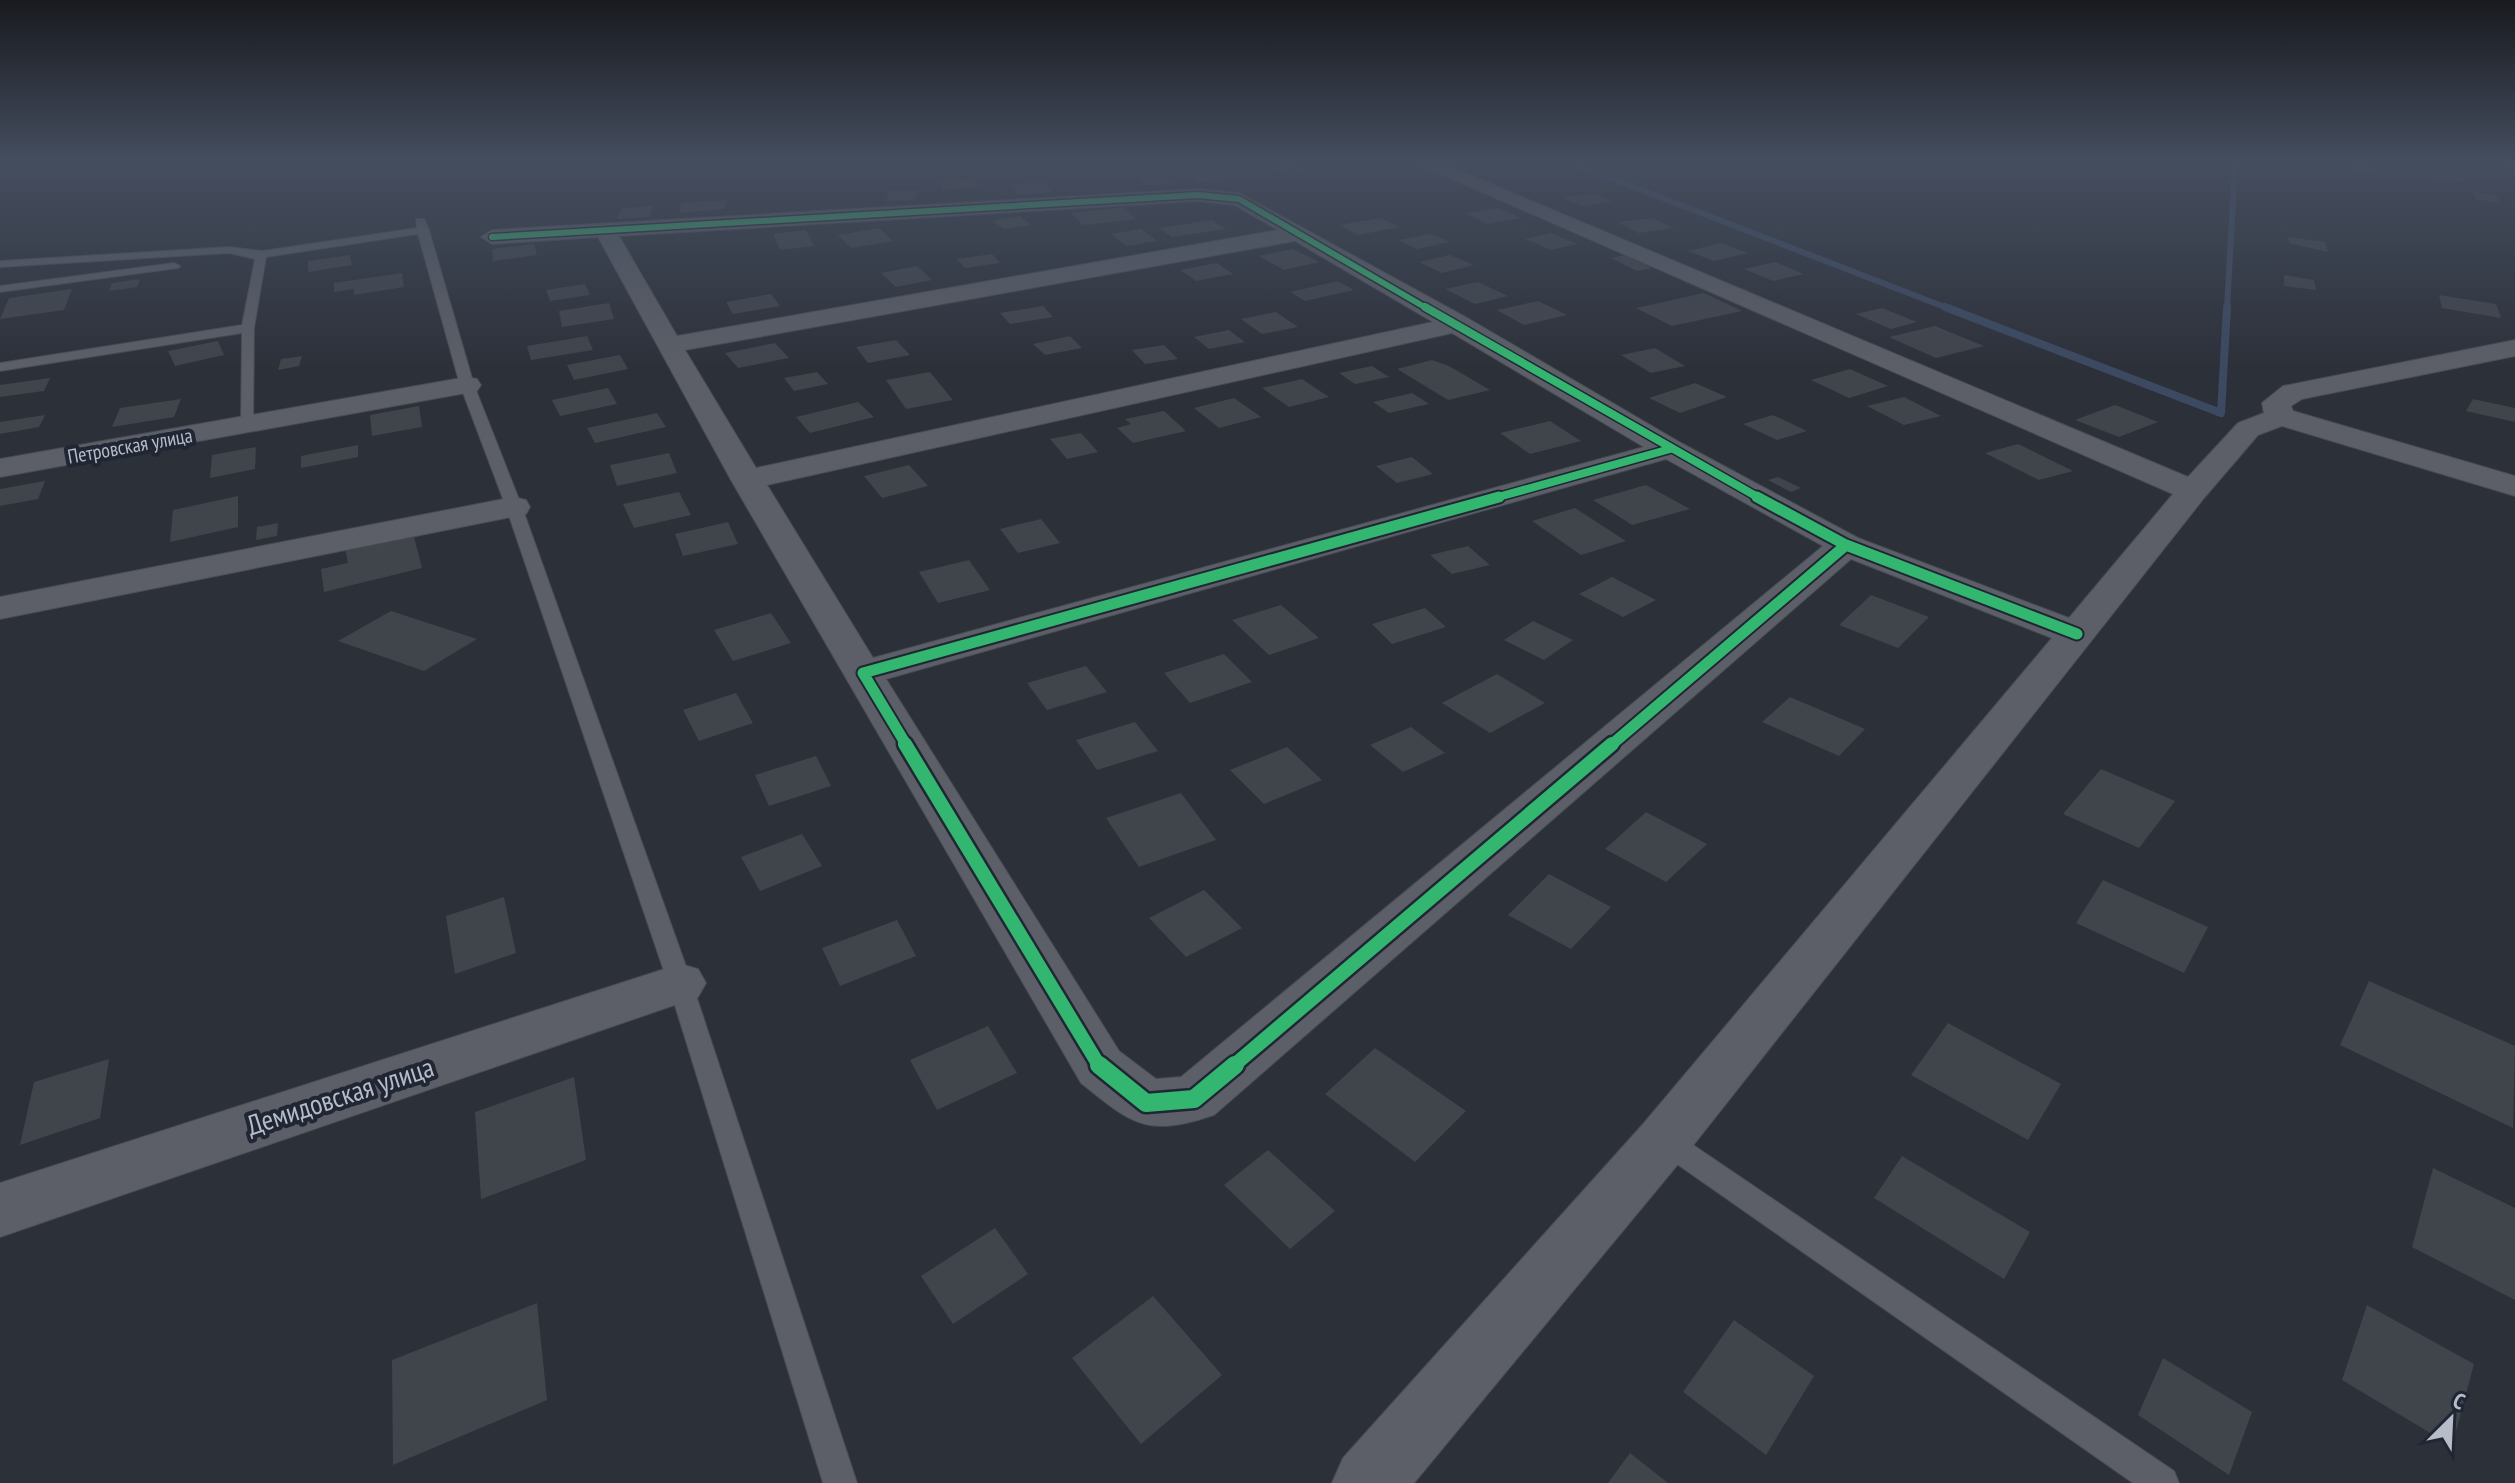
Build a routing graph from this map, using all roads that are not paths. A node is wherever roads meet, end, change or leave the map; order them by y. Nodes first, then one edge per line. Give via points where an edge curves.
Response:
1 (392, 231) edge
2 (423, 231) edge
3 (619, 231) edge
4 (1298, 231) edge
5 (1585, 231) edge
6 (606, 232) junction
7 (1301, 233) junction
8 (492, 237) dead end
9 (261, 254) junction
10 (0, 264) edge
11 (0, 289) edge
12 (1460, 324) junction
13 (248, 328) junction
14 (668, 345) junction
15 (2515, 348) edge
16 (0, 367) edge
17 (467, 385) junction
18 (2280, 417) junction
19 (254, 424) junction
20 (1670, 449) junction
21 (0, 468) edge
22 (747, 480) junction
23 (2515, 486) edge
24 (2193, 491) junction
25 (514, 507) junction
26 (1846, 545) junction
27 (0, 608) edge
28 (2077, 634) junction
29 (863, 673) junction
30 (680, 983) junction
31 (1664, 1140) junction
32 (0, 1210) edge
33 (840, 1483) edge
34 (1368, 1483) edge
35 (2162, 1483) edge

1 - 9 lane
2 - 17 lane
3 - 6 street
4 - 7 street
5 - 24 street
6 - 8 street
6 - 14 street
7 - 12 street
7 - 14 street
9 - 10 lane via 229,250
9 - 11 lane
9 - 13 lane
12 - 20 street
12 - 22 street
13 - 16 lane
13 - 19 lane
14 - 22 street
15 - 18 street via 2293,392 2276,403
17 - 19 street, Петровская улица
17 - 25 lane
18 - 23 street
18 - 24 street via 2248,429
19 - 21 street, Петровская улица
20 - 26 street
20 - 29 street
22 - 29 street
24 - 28 street
25 - 27 street
25 - 30 lane
26 - 28 street
26 - 29 street via 1194,1099 1146,1103 1100,1067
28 - 31 street
30 - 32 street, Демидовская улица
30 - 33 lane
31 - 34 street
31 - 35 lane

